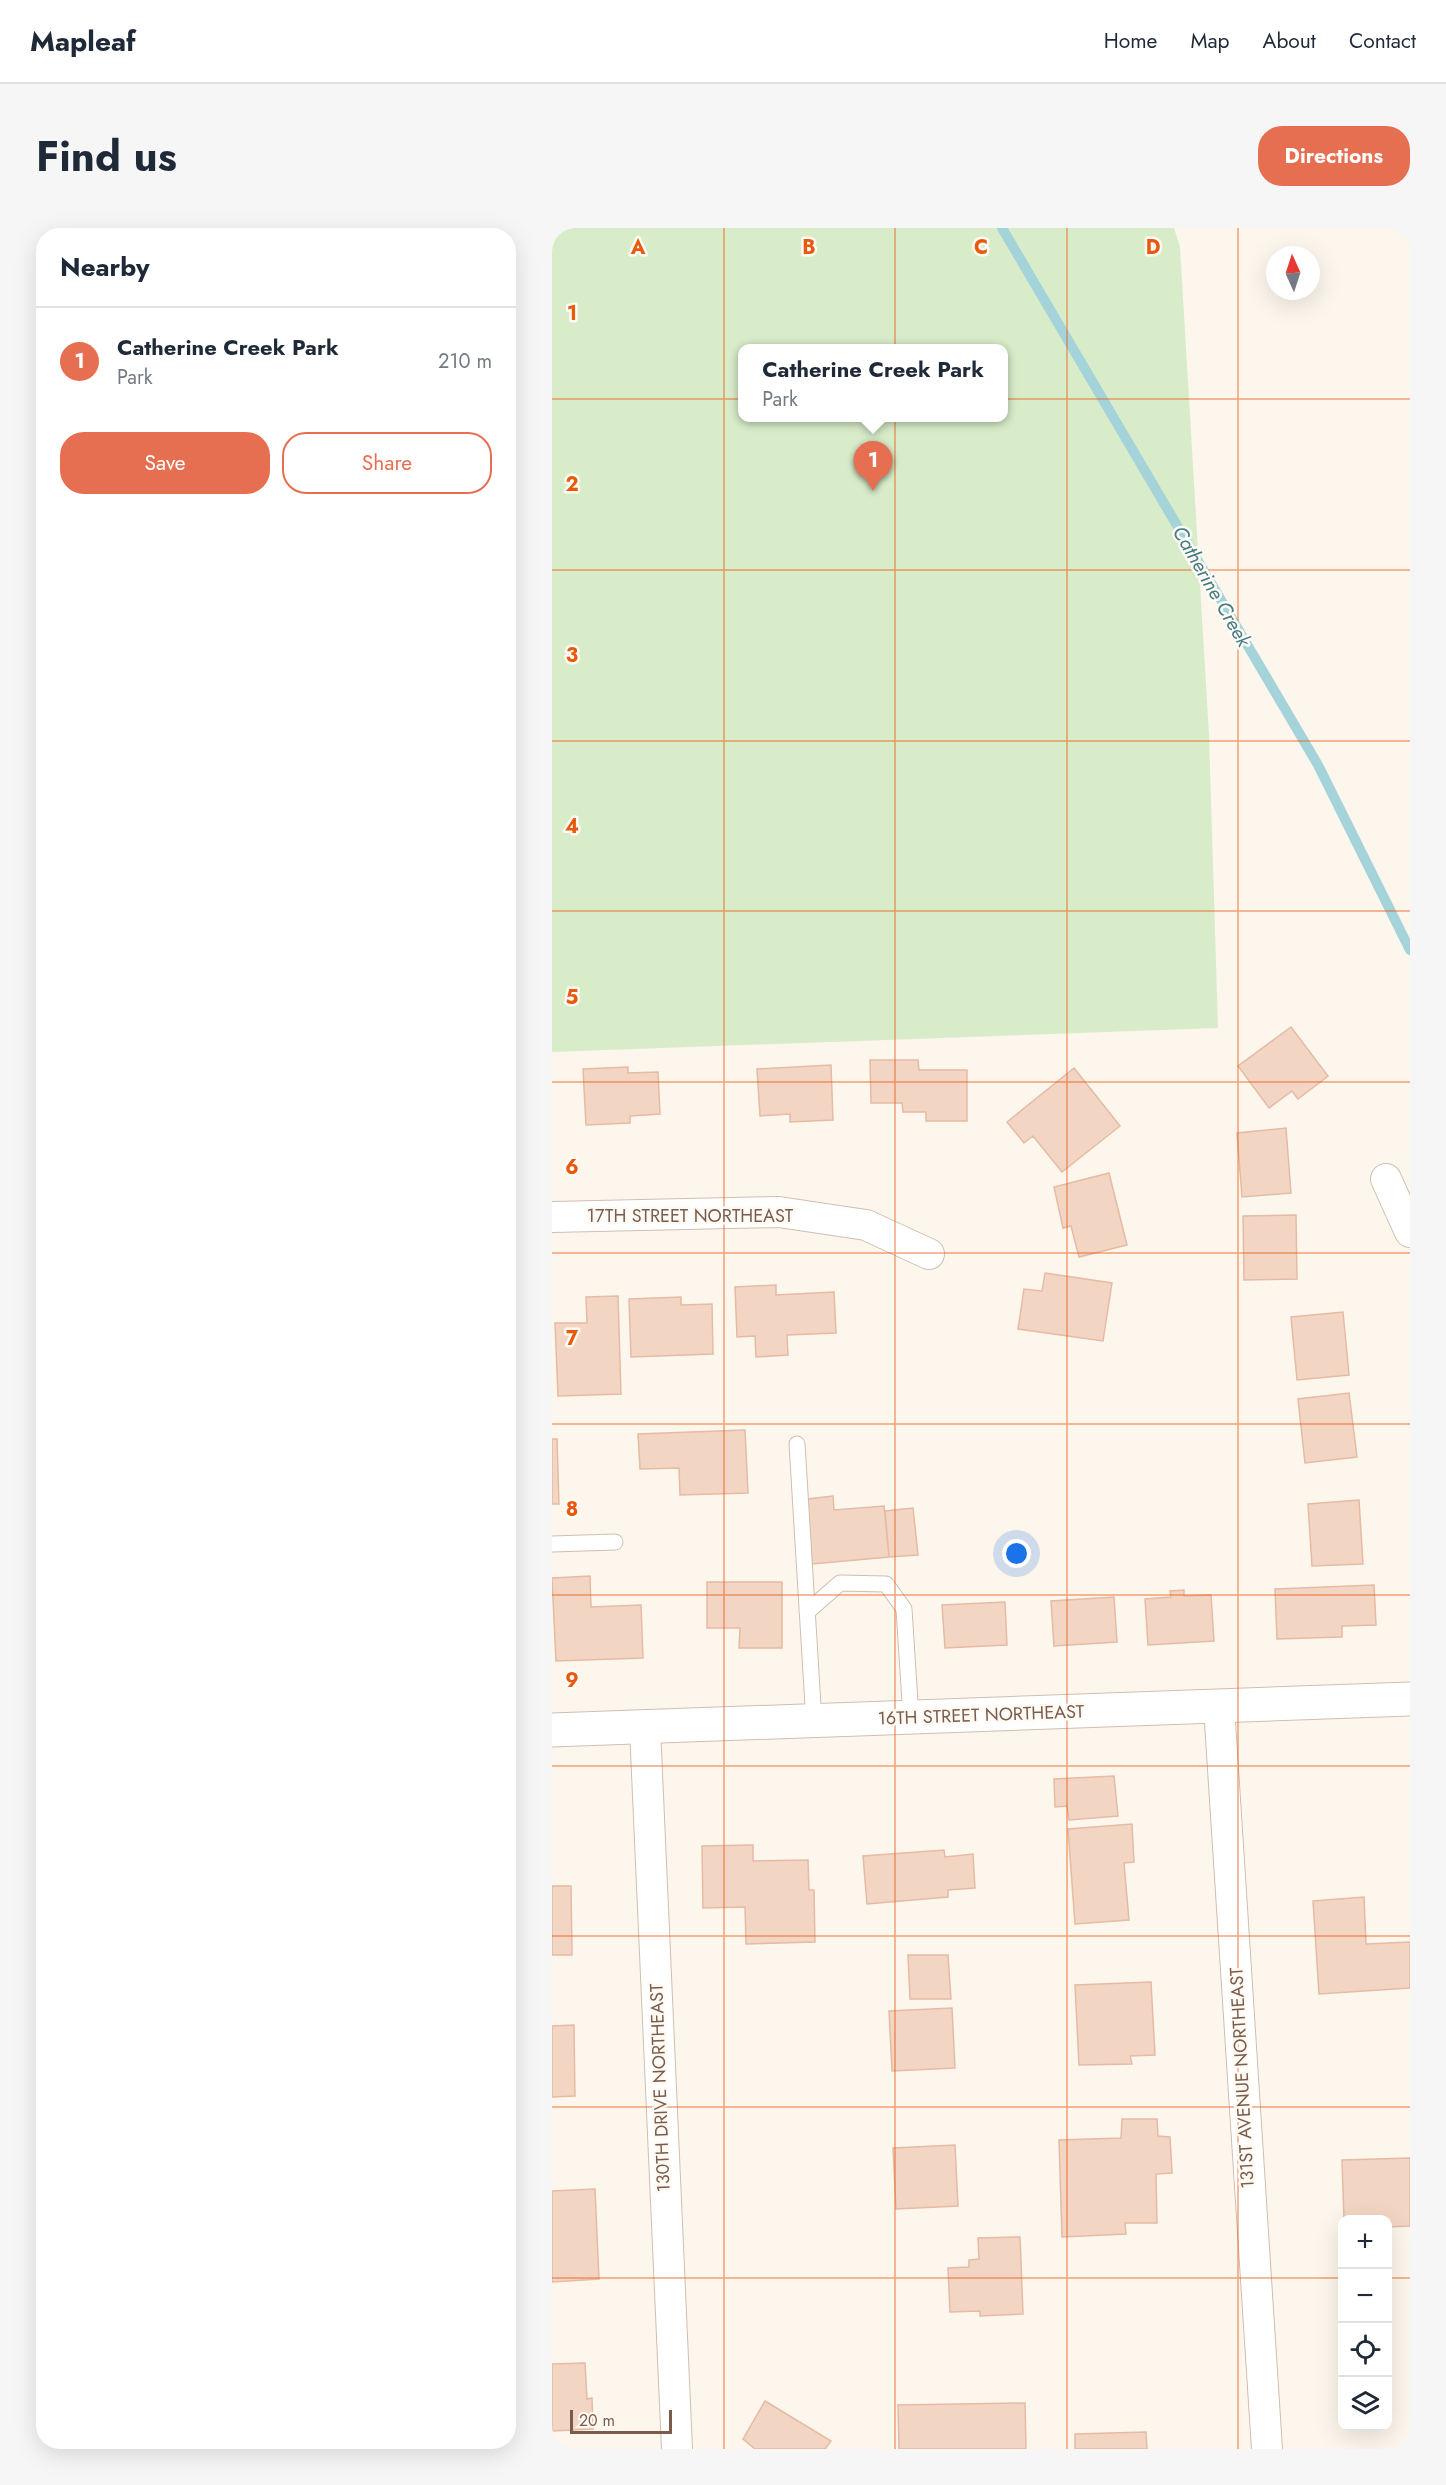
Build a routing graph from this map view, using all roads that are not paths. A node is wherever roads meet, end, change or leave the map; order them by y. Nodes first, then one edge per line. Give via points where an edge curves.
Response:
1 (1386, 1179) dead end
2 (552, 1217) edge
3 (1410, 1232) edge
4 (929, 1254) dead end
5 (797, 1444) dead end
6 (615, 1542) dead end
7 (552, 1544) edge
8 (807, 1612) junction
9 (1410, 1699) edge
10 (1219, 1707) junction
11 (911, 1718) junction
12 (814, 1722) junction
13 (645, 1728) junction
14 (552, 1730) edge
15 (677, 2449) edge
16 (1267, 2449) edge

1 - 3 street
2 - 4 street, 17TH STREET NORTHEAST via 778,1212 866,1225
5 - 8 lane
6 - 7 lane
8 - 11 lane via 840,1583 886,1584 904,1609
8 - 12 lane
9 - 10 street, 16TH STREET NORTHEAST
10 - 11 street, 16TH STREET NORTHEAST
10 - 16 street, 131ST AVENUE NORTHEAST
11 - 12 street, 16TH STREET NORTHEAST
12 - 13 street, 16TH STREET NORTHEAST
13 - 14 street, 16TH STREET NORTHEAST
13 - 15 street, 130TH DRIVE NORTHEAST

